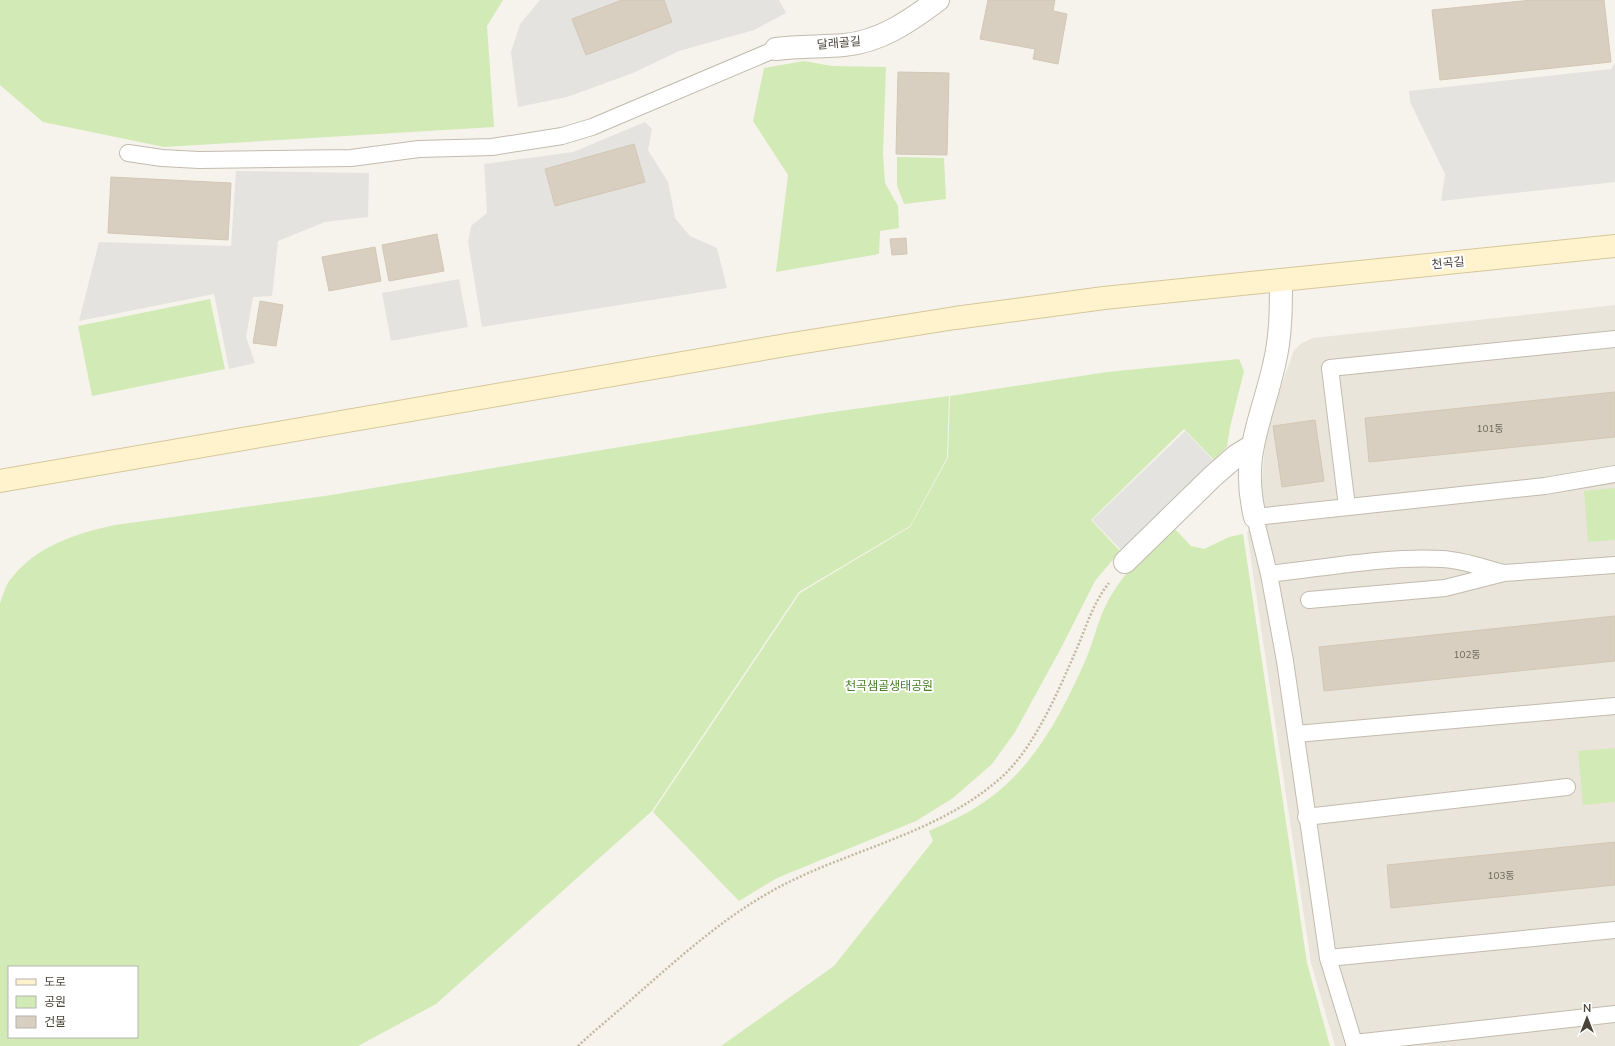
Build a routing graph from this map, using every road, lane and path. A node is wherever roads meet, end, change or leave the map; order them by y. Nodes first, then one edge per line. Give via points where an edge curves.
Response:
1 (938, 0) edge
2 (776, 49) joint
3 (128, 153) dead end
4 (1615, 246) edge
5 (1281, 280) junction
6 (1615, 339) edge
7 (1252, 446) junction
8 (1615, 474) edge
9 (0, 481) edge
10 (1347, 507) junction
11 (1255, 517) junction
12 (1125, 562) joint
13 (1615, 565) edge
14 (1504, 573) junction
15 (1269, 574) junction
16 (1308, 600) dead end
17 (1615, 706) edge
18 (1296, 734) junction
19 (1567, 787) dead end
20 (1306, 817) junction
21 (1615, 930) edge
22 (1328, 958) junction
23 (1615, 1014) edge
24 (1354, 1044) edge
25 (578, 1046) edge

1 - 2 street, 달래골길 via 919,15 888,33 866,41 845,45
2 - 3 lane via 592,126 562,136 492,148 419,149 351,158 199,160
4 - 5 street, 천곡길
5 - 7 street via 1279,338
5 - 9 street, 천곡길 via 1104,298 947,319
6 - 10 lane via 1330,368
7 - 11 street via 1249,483
7 - 12 street via 1212,477
8 - 10 lane via 1545,486
10 - 11 lane
11 - 15 lane
12 - 25 path via 1103,590 1055,696 1036,731 1005,773 981,794 929,824 785,884 742,910 709,932
13 - 14 lane
14 - 15 lane via 1442,559 1418,559
14 - 16 lane via 1445,588
15 - 18 lane
17 - 18 lane
18 - 20 lane
19 - 20 lane
20 - 22 lane
21 - 22 lane
22 - 24 lane
23 - 24 lane

